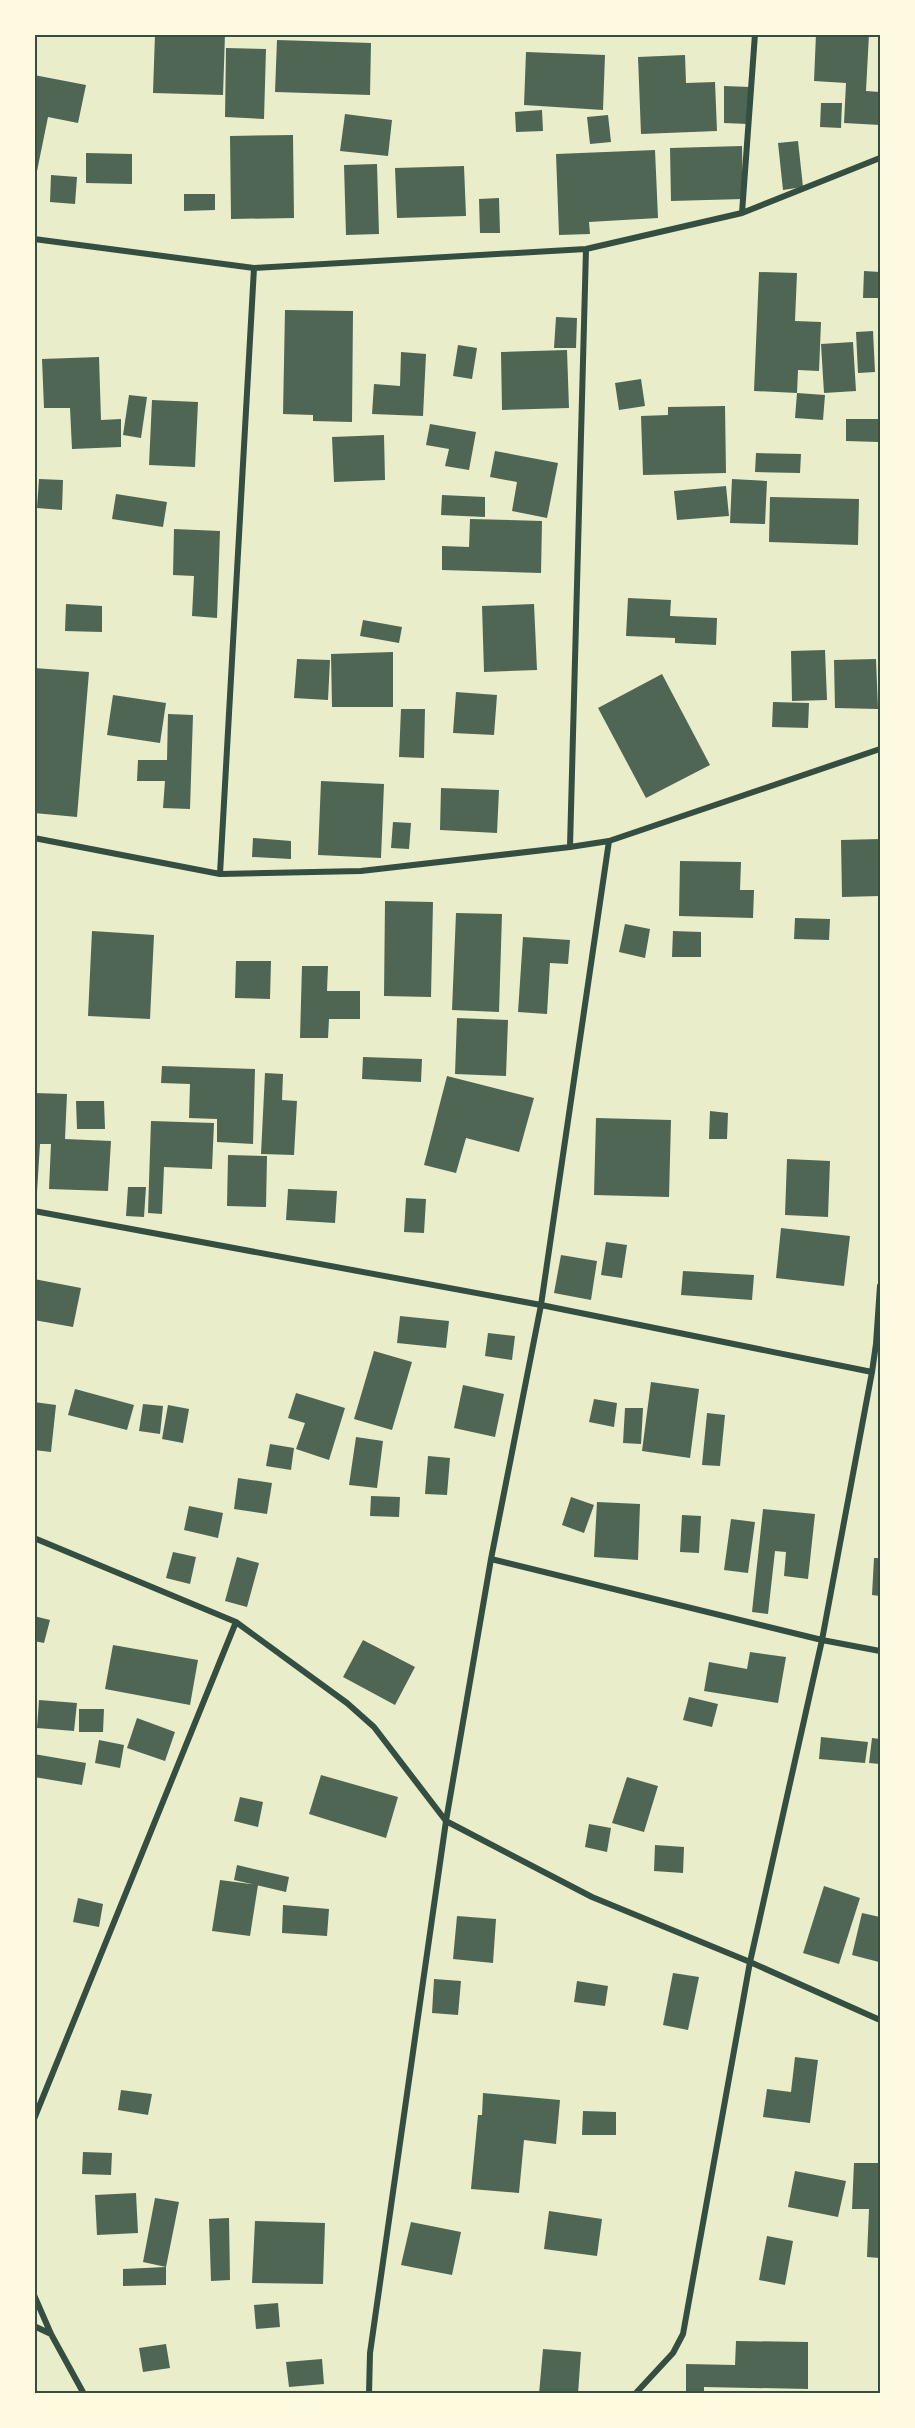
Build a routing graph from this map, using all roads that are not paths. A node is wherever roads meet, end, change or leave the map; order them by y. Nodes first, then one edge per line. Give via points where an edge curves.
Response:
1 (755, 34) edge
2 (880, 158) edge
3 (742, 213) junction
4 (34, 239) edge
5 (586, 249) junction
6 (254, 268) junction
7 (880, 749) edge
8 (34, 838) edge
9 (609, 840) junction
10 (570, 848) junction
11 (220, 874) junction
12 (34, 1211) edge
13 (880, 1286) edge
14 (541, 1305) junction
15 (878, 1344) edge
16 (872, 1372) junction
17 (34, 1538) edge
18 (491, 1559) junction
19 (236, 1622) junction
20 (822, 1640) junction
21 (880, 1650) edge
22 (446, 1821) junction
23 (750, 1962) junction
24 (880, 2020) edge
25 (34, 2119) edge
26 (34, 2295) edge
27 (34, 2326) edge
28 (51, 2334) junction
29 (84, 2394) edge
30 (369, 2394) edge
31 (634, 2394) edge

1 - 3 street
2 - 3 street
3 - 5 street
4 - 6 street
5 - 6 street
5 - 10 street
6 - 11 street
7 - 9 street
8 - 11 street
9 - 10 street
9 - 14 street
10 - 11 street via 361,872
12 - 14 street
13 - 15 street
14 - 16 street
14 - 18 street
15 - 16 street
16 - 20 street
17 - 19 street
18 - 20 street
18 - 22 street
19 - 22 street via 375,1727
19 - 25 street
20 - 21 street
20 - 23 street
22 - 23 street via 592,1897
22 - 30 street via 370,2353
23 - 24 street
23 - 31 street via 683,2334 673,2353
26 - 28 street
27 - 28 street
28 - 29 street

